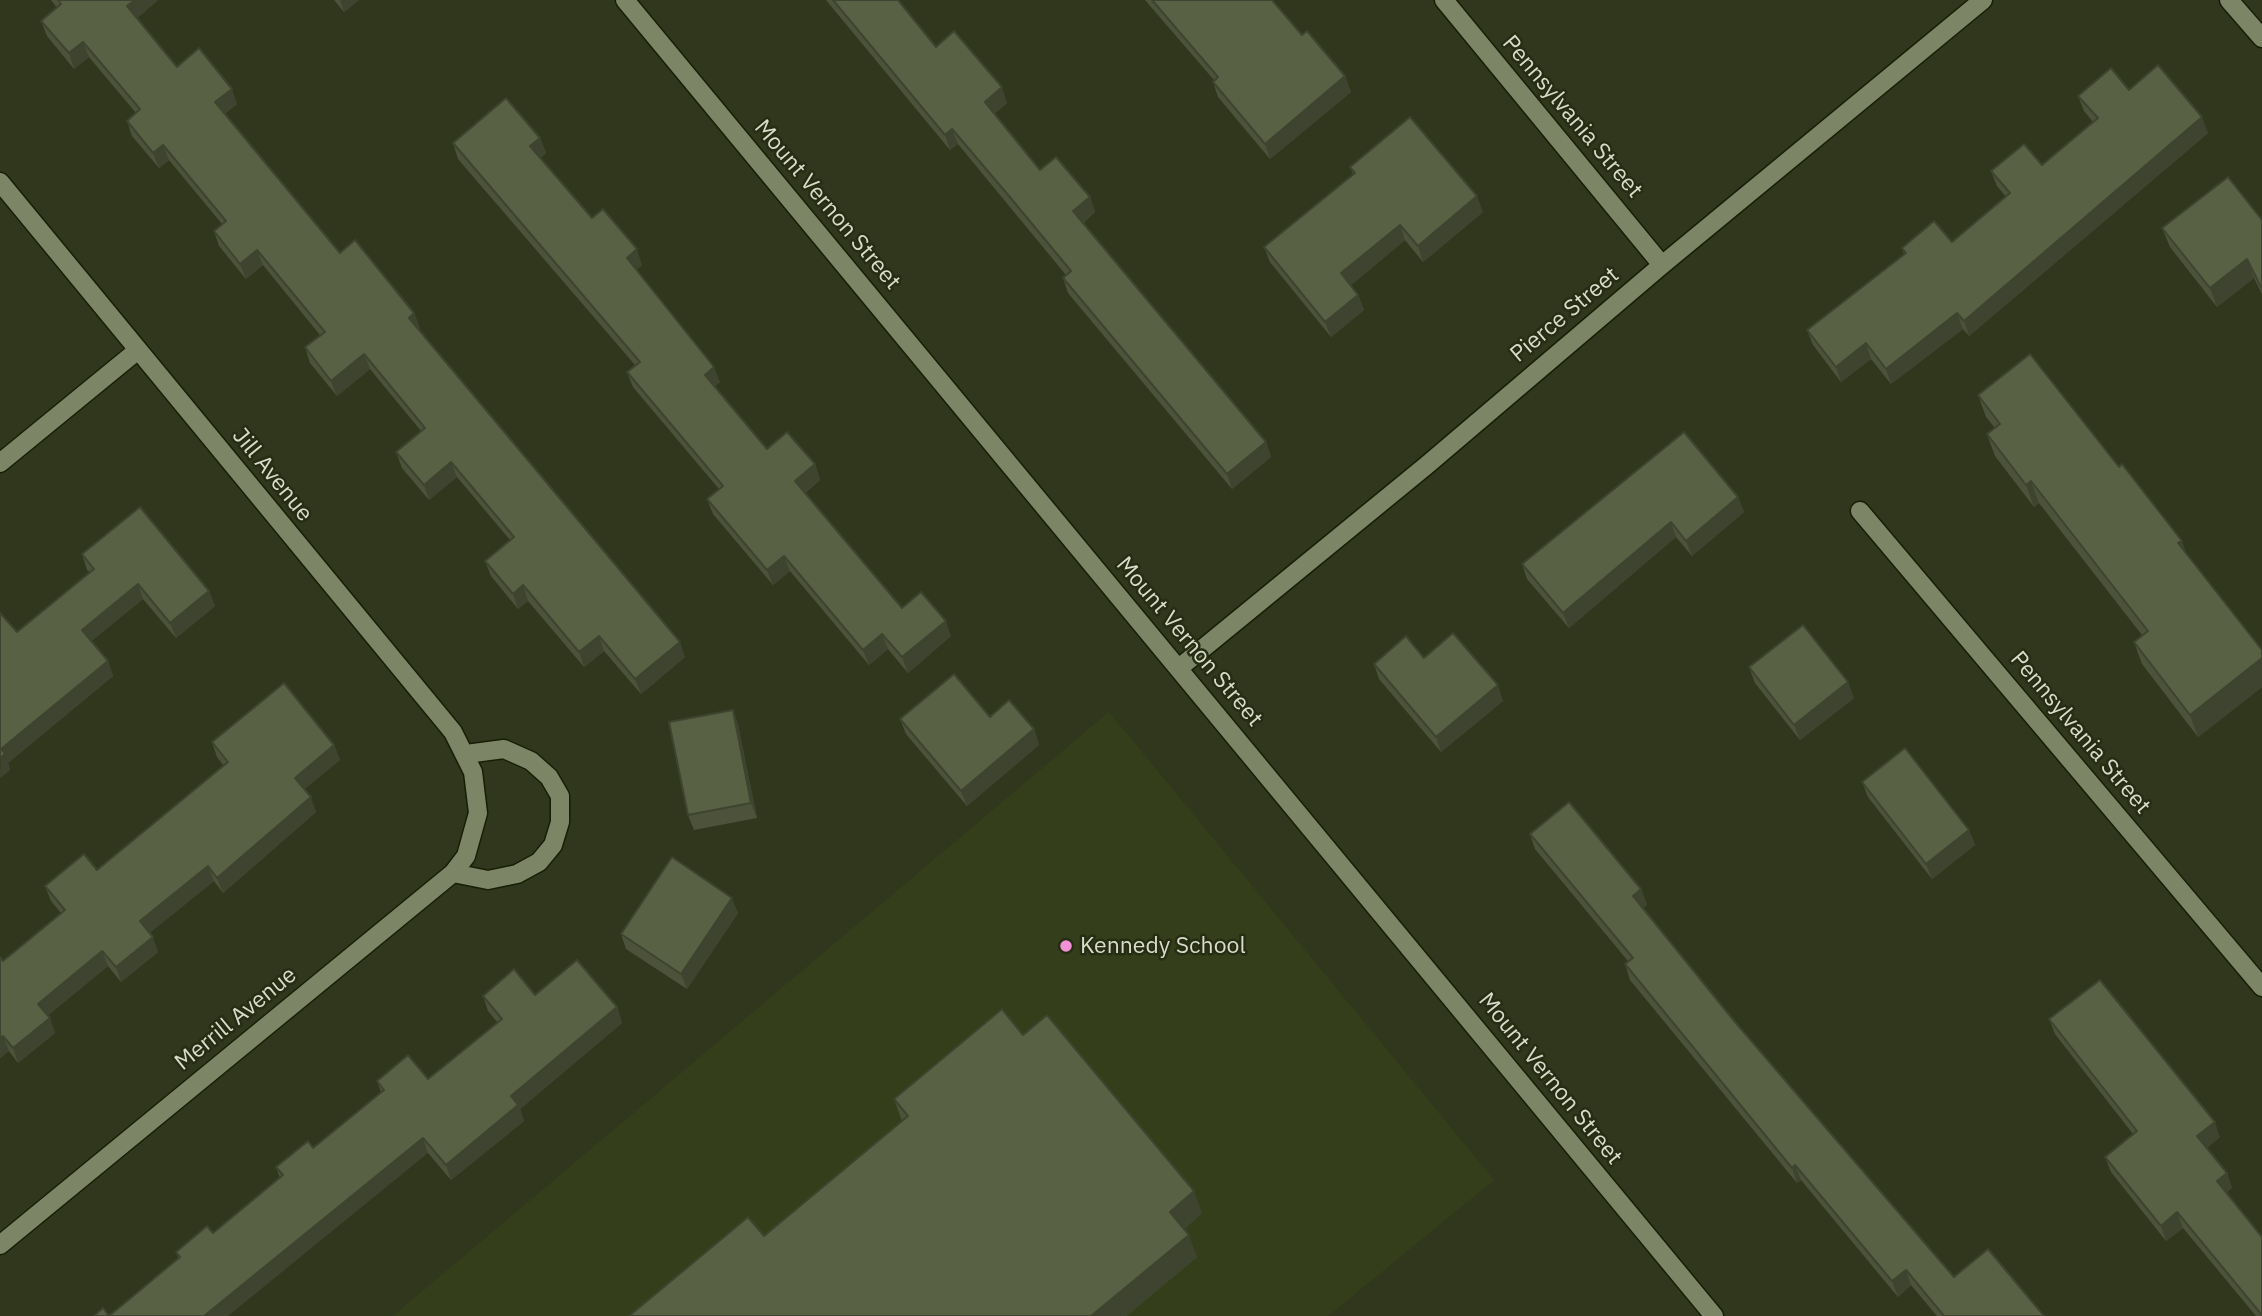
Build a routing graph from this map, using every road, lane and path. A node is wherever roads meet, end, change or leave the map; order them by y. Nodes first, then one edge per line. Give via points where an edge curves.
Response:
1 (625, 0) edge
2 (1444, 0) edge
3 (1983, 0) edge
4 (2229, 0) edge
5 (2262, 38) edge
6 (0, 182) edge
7 (1662, 265) junction
8 (138, 350) junction
9 (0, 463) edge
10 (1860, 511) dead end
11 (1179, 668) junction
12 (466, 754) junction
13 (478, 813) joint
14 (453, 873) junction
15 (2262, 987) edge
16 (0, 1245) edge
17 (1714, 1316) edge

1 - 11 street, Mount Vernon Street
2 - 7 street, Pennsylvania Street
3 - 7 street, Pierce Street
4 - 5 street
6 - 8 street, Jill Avenue
7 - 11 street, Pierce Street
8 - 9 street
8 - 12 street, Jill Avenue via 453,732
10 - 15 street, Pennsylvania Street
11 - 17 street, Mount Vernon Street
12 - 13 street, Jill Avenue via 474,772
12 - 14 street via 504,749 531,761 549,776 560,796 561,822 553,845 539,862 517,874 488,880
13 - 14 street, Merrill Avenue via 466,856
14 - 16 street, Merrill Avenue

